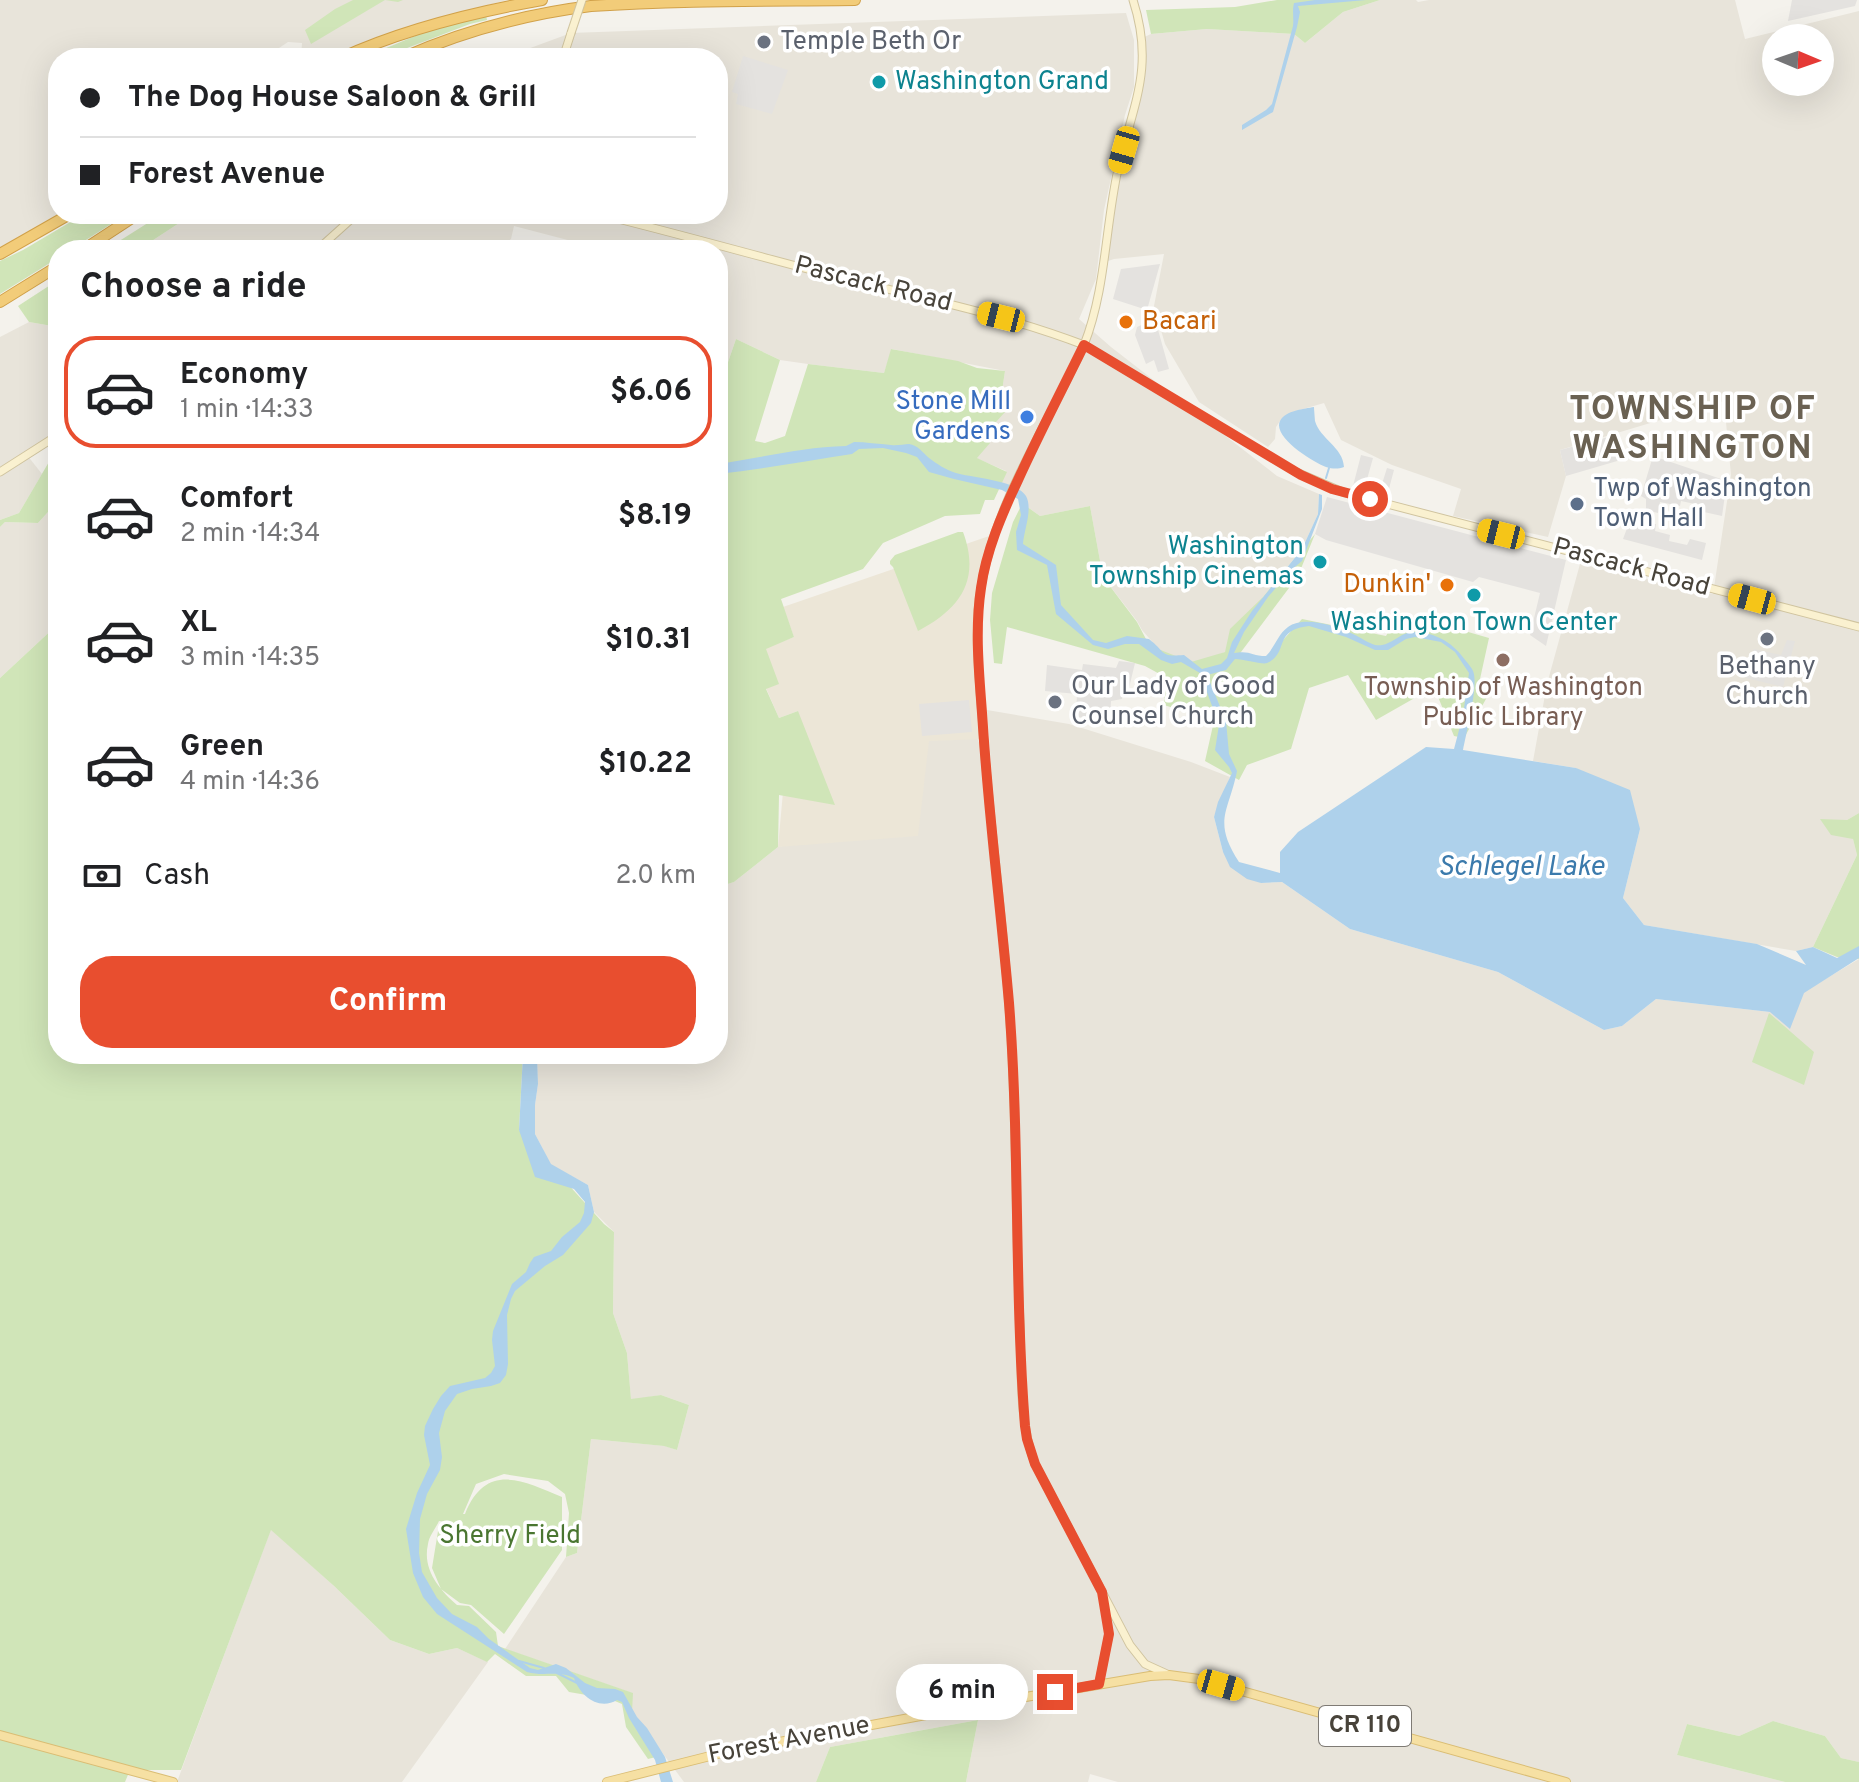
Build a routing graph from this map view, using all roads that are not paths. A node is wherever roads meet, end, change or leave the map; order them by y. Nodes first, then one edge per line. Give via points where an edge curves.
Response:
1 (507, 0) edge
2 (542, 0) edge
3 (582, 0) edge
4 (855, 0) edge
5 (1133, 0) edge
6 (486, 27) junction
7 (373, 44) junction
8 (364, 48) edge
9 (429, 48) edge
10 (443, 48) edge
11 (566, 48) edge
12 (52, 224) edge
13 (123, 224) edge
14 (346, 224) edge
15 (636, 224) edge
16 (98, 240) edge
17 (328, 240) edge
18 (696, 240) edge
19 (728, 248) edge
20 (0, 254) edge
21 (48, 272) edge
22 (0, 302) edge
23 (1084, 345) junction
24 (48, 441) edge
25 (0, 472) edge
26 (1859, 627) edge
27 (1102, 1592) junction
28 (1166, 1675) junction
29 (1099, 1684) junction
30 (0, 1735) edge
31 (171, 1782) edge
32 (607, 1782) edge
33 (1566, 1782) edge

1 - 7 highway via 396,32
2 - 7 highway via 466,15
3 - 11 main road, bridge
4 - 6 highway via 632,3 570,9
5 - 23 main road via 1143,47 1140,86 1119,167 1103,279
6 - 9 highway
6 - 10 highway
7 - 8 highway
12 - 20 highway
13 - 16 highway
14 - 17 main road
15 - 18 main road, Pascack Road
19 - 23 main road, Pascack Road via 1001,317
21 - 22 highway
23 - 26 main road, Pascack Road via 1332,489
23 - 27 main road, CR 110 via 995,534 981,587 978,660 1010,1023 1025,1426 1035,1464
24 - 25 main road
27 - 28 main road, CR 110 via 1139,1658
27 - 29 main road via 1109,1634
28 - 29 main road, Forest Avenue
28 - 33 main road, CR 110 via 1199,1679
29 - 32 main road, Forest Avenue via 730,1751
30 - 31 main road

